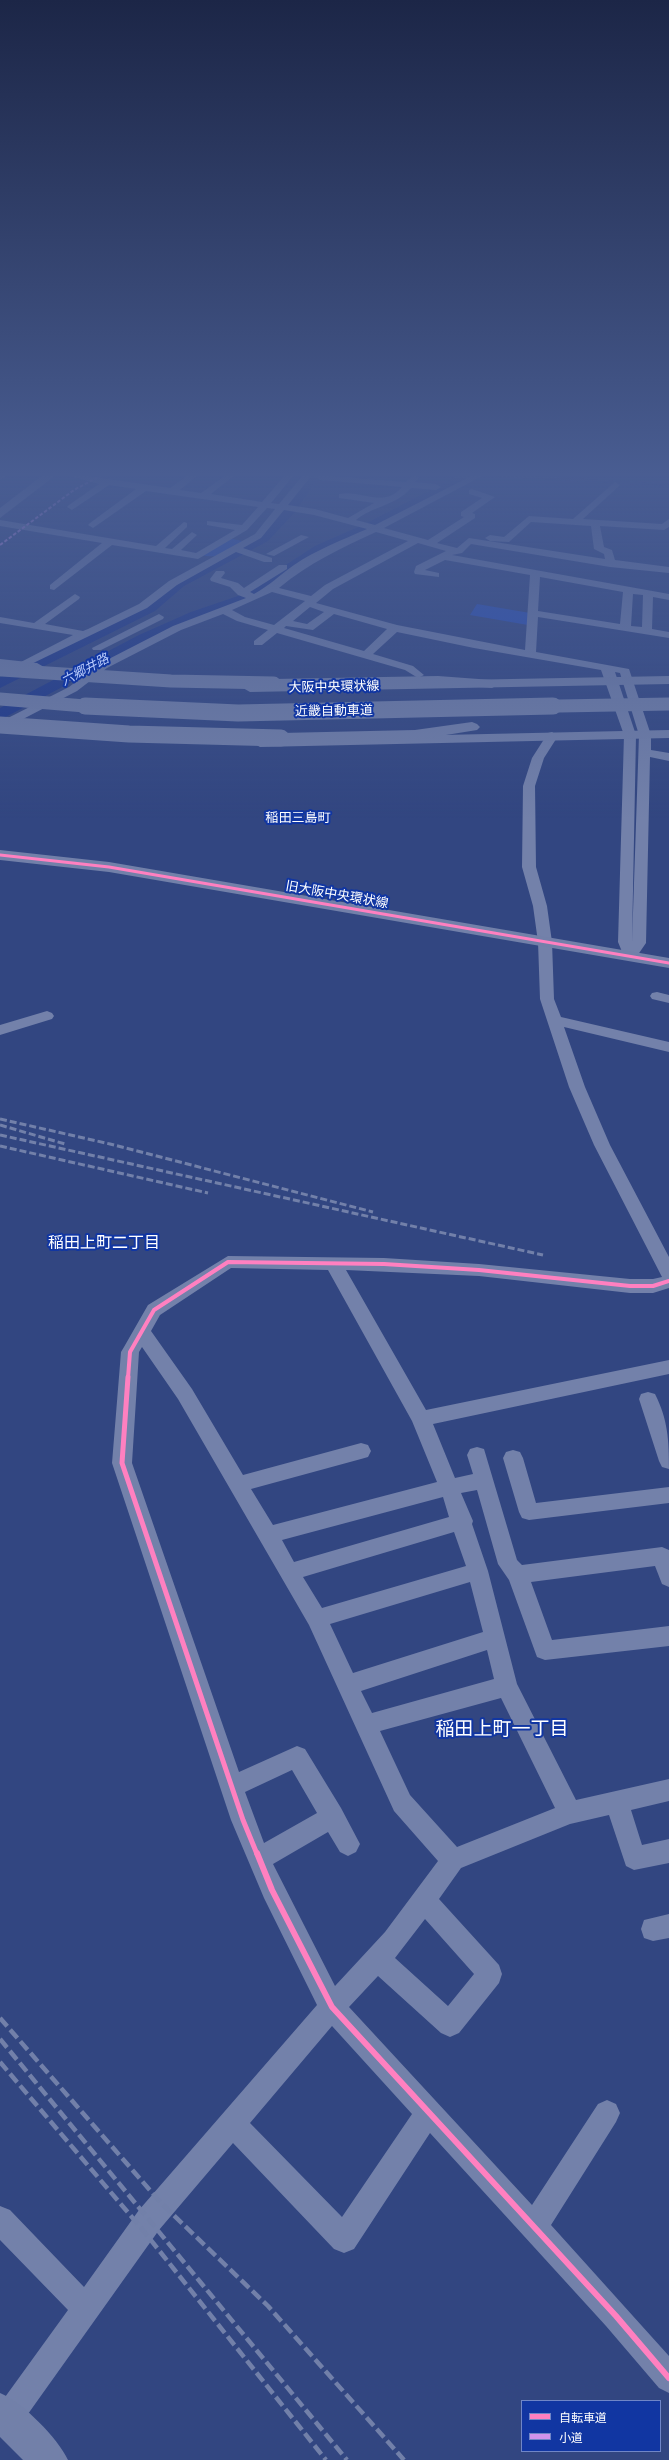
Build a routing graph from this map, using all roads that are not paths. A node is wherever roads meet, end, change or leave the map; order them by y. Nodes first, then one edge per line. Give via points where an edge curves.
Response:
1 (57, 590) edge
2 (163, 590) edge
3 (240, 590) edge
4 (247, 590) edge
5 (269, 590) edge
6 (273, 590) edge
7 (326, 590) edge
8 (535, 590) edge
9 (628, 590) joint
10 (242, 593) junction
11 (667, 593) edge
12 (648, 594) junction
13 (75, 597) dead end
14 (254, 598) junction
15 (311, 602) junction
16 (333, 610) junction
17 (225, 611) junction
18 (533, 613) junction
19 (159, 617) dead end
20 (0, 620) edge
21 (22, 624) junction
22 (35, 626) junction
23 (282, 626) junction
24 (395, 628) junction
25 (625, 628) junction
26 (647, 632) junction
27 (94, 633) junction
28 (669, 635) edge
29 (113, 640) junction
30 (258, 643) dead end
31 (97, 648) dead end
32 (530, 654) junction
33 (365, 656) junction
34 (23, 669) junction
35 (2, 670) edge
36 (669, 670) edge
37 (609, 673) junction
38 (85, 675) junction
39 (418, 675) junction
40 (627, 676) junction
41 (669, 680) edge
42 (492, 684) junction
43 (0, 699) edge
44 (669, 704) edge
45 (669, 714) edge
46 (3, 721) edge
47 (669, 723) edge
48 (472, 727) junction
49 (643, 729) junction
50 (628, 730) junction
51 (669, 734) edge
52 (552, 736) junction
53 (645, 753) junction
54 (669, 757) edge
55 (0, 855) edge
56 (545, 942) junction
57 (630, 956) junction
58 (669, 963) edge
59 (47, 1016) dead end
60 (553, 1020) junction
61 (0, 1030) edge
62 (669, 1047) edge
63 (652, 1238) junction
64 (669, 1242) edge
65 (334, 1263) junction
66 (669, 1274) edge
67 (669, 1281) edge
68 (142, 1332) junction
69 (669, 1367) edge
70 (648, 1399) dead end
71 (421, 1419) junction
72 (665, 1439) edge
73 (361, 1451) dead end
74 (477, 1455) dead end
75 (513, 1458) dead end
76 (669, 1461) edge
77 (484, 1480) junction
78 (238, 1484) junction
79 (449, 1487) junction
80 (669, 1495) edge
81 (463, 1522) junction
82 (269, 1535) junction
83 (478, 1571) junction
84 (290, 1572) junction
85 (518, 1576) junction
86 (669, 1576) edge
87 (317, 1619) junction
88 (669, 1636) edge
89 (495, 1638) junction
90 (348, 1685) junction
91 (508, 1686) junction
92 (366, 1725) junction
93 (232, 1787) junction
94 (669, 1790) edge
95 (617, 1802) junction
96 (570, 1813) junction
97 (333, 1816) junction
98 (348, 1844) dead end
99 (669, 1851) edge
100 (259, 1860) junction
101 (452, 1860) junction
102 (424, 1900) junction
103 (377, 1959) junction
104 (332, 2007) junction
105 (428, 2113) junction
106 (607, 2113) dead end
107 (232, 2123) junction
108 (0, 2220) edge
109 (533, 2228) junction
110 (86, 2309) junction
111 (669, 2378) edge
112 (4, 2415) edge
113 (49, 2460) edge

1 - 21 street
2 - 27 street via 143,606
3 - 10 street
4 - 10 street
5 - 14 street
6 - 15 street
7 - 15 street
8 - 18 street
9 - 12 street
9 - 25 street
10 - 14 street
11 - 12 street
12 - 26 street
13 - 22 street
14 - 17 street
15 - 16 street
15 - 23 street
16 - 23 street via 309,628
16 - 24 street
17 - 23 street via 241,619
17 - 38 street via 177,628
18 - 25 street
18 - 32 street
19 - 29 street
20 - 21 street
21 - 22 street
22 - 27 street
23 - 30 street
23 - 33 street
24 - 32 street
24 - 33 street
25 - 26 street
26 - 28 street
27 - 29 street
27 - 34 street
29 - 31 street
32 - 37 street
33 - 39 street via 410,668
34 - 35 main road, 大阪中央環状線
34 - 38 main road via 41,667
34 - 38 main road, 大阪中央環状線 via 58,679
35 - 42 highway, bridge via 171,681 274,683 438,680
36 - 40 main road
37 - 39 main road
37 - 40 main road, 大阪中央環状線
37 - 42 main road, 大阪中央環状線
37 - 50 street
38 - 39 main road via 256,678
38 - 42 main road, 大阪中央環状線 via 241,688
38 - 46 street
40 - 41 main road, 大阪中央環状線
40 - 49 street
43 - 44 highway, 近畿自動車道, bridge via 108,708 238,713
45 - 46 highway, 近畿自動車道 via 238,722 110,717
46 - 48 main road via 205,731 345,731
46 - 48 highway, bridge via 129,734 281,738 415,735
46 - 52 main road via 117,739 258,743
47 - 49 main road
48 - 50 main road
49 - 50 main road
49 - 51 main road
49 - 53 street
50 - 52 main road
50 - 57 street via 625,942
52 - 56 street via 538,758 529,786 529,867 540,906
53 - 54 street
53 - 57 street via 639,943
55 - 56 main road, 旧大阪中央環状線 via 109,867
56 - 57 main road, 旧大阪中央環状線
56 - 60 street via 547,999
57 - 58 main road, 旧大阪中央環状線
59 - 61 street
60 - 62 street
60 - 63 street via 577,1087 602,1145
63 - 64 street
63 - 66 street
65 - 67 street via 479,1270 630,1286 653,1286
65 - 68 street via 228,1262 154,1310
65 - 71 street
68 - 78 street via 185,1394
68 - 93 street via 130,1352 122,1463
69 - 71 street
70 - 72 street
71 - 79 street
72 - 76 street
73 - 78 street
74 - 77 street
75 - 80 street via 528,1512
77 - 79 street
77 - 85 street via 508,1564
78 - 82 street
79 - 81 street
79 - 82 street
81 - 83 street
81 - 84 street
82 - 84 street
83 - 87 street
83 - 89 street
84 - 87 street
85 - 86 street via 662,1556
85 - 88 street via 545,1650
87 - 90 street
89 - 90 street
89 - 91 street
90 - 92 street
91 - 92 street
91 - 96 street
92 - 101 street via 402,1803
93 - 97 street via 297,1757
93 - 100 street
94 - 95 street
95 - 96 street
95 - 99 street via 634,1858
96 - 101 street
97 - 98 street
97 - 100 street
100 - 104 street via 282,1911
101 - 102 street
102 - 103 street via 394,1941
102 - 103 street via 490,1974 450,2024
103 - 104 street
104 - 105 street
104 - 107 street
105 - 107 street via 344,2239
105 - 109 street
106 - 109 street
107 - 110 street via 145,2224
108 - 110 street
109 - 111 street via 616,2316
110 - 112 street
112 - 113 main road

